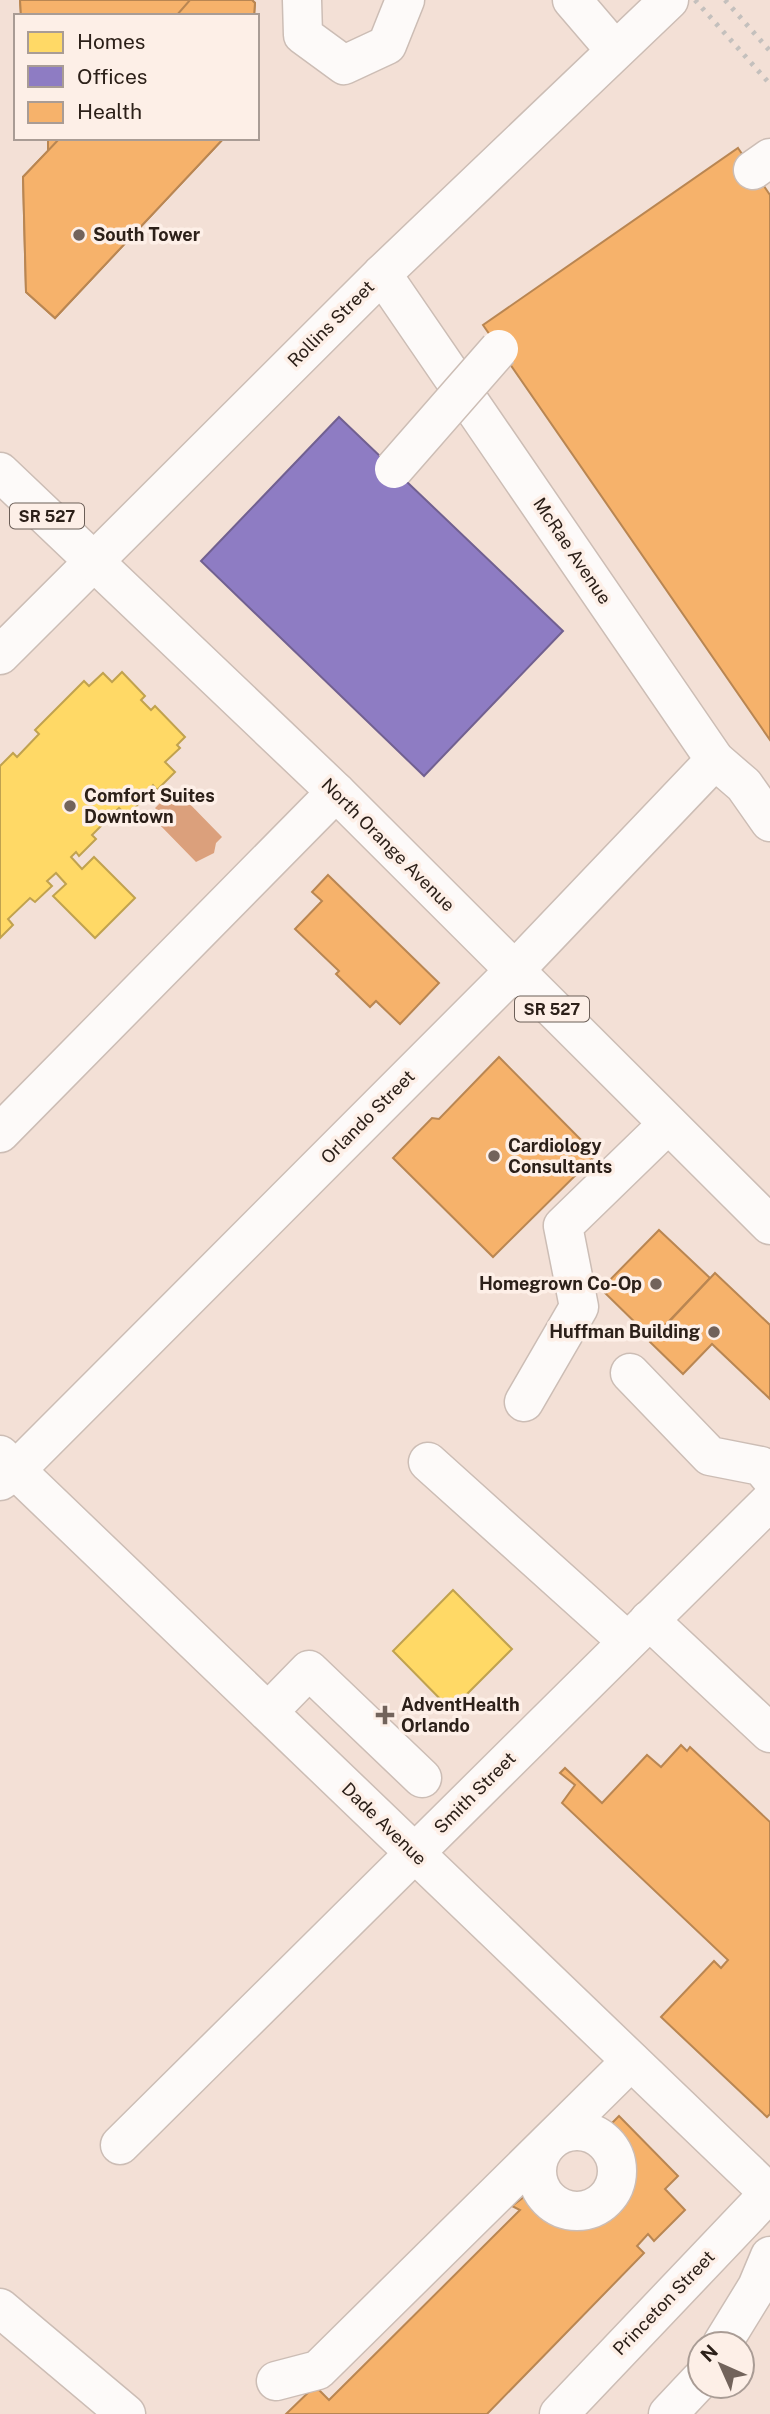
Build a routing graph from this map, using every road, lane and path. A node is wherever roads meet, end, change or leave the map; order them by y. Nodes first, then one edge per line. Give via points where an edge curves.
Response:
1 (302, 0) edge
2 (405, 0) edge
3 (572, 0) edge
4 (669, 0) edge
5 (614, 49) junction
6 (382, 274) junction
7 (499, 349) dead end
8 (394, 469) dead end
9 (0, 472) edge
10 (93, 561) junction
11 (0, 655) edge
12 (715, 760) junction
13 (336, 792) junction
14 (770, 822) edge
15 (513, 972) junction
16 (668, 1124) junction
17 (0, 1133) edge
18 (770, 1225) edge
19 (630, 1373) dead end
20 (524, 1402) dead end
21 (428, 1462) dead end
22 (5, 1469) edge
23 (770, 1477) edge
24 (770, 1501) edge
25 (638, 1631) junction
26 (268, 1713) junction
27 (770, 1733) edge
28 (422, 1778) dead end
29 (415, 1853) junction
30 (631, 2061) junction
31 (121, 2145) dead end
32 (770, 2193) edge
33 (770, 2256) edge
34 (770, 2305) edge
35 (0, 2308) edge
36 (731, 2330) edge
37 (746, 2330) edge
38 (276, 2381) dead end
39 (686, 2394) edge
40 (125, 2414) edge
41 (559, 2414) edge
42 (668, 2414) edge

1 - 2 main road via 303,35 344,65 387,45
3 - 5 main road
4 - 5 main road, Rollins Street
5 - 6 main road, Rollins Street
6 - 10 main road, Rollins Street
6 - 12 main road, McRae Avenue
7 - 8 main road, bridge
9 - 10 main road, North Orange Avenue / SR 527
10 - 11 main road, Rollins Street
10 - 13 main road, North Orange Avenue / SR 527
12 - 14 main road, McRae Avenue via 744,785
12 - 15 main road, Orlando Street
13 - 15 main road, North Orange Avenue / SR 527
13 - 17 main road
15 - 16 main road, North Orange Avenue / SR 527
15 - 22 main road, Orlando Street
16 - 18 main road, North Orange Avenue / SR 527
16 - 20 main road via 563,1226 579,1307
19 - 23 main road via 710,1456 761,1466
21 - 25 main road
22 - 26 main road, Dade Avenue
24 - 25 main road, Smith Street
25 - 27 main road
25 - 29 main road, Smith Street
26 - 28 main road via 309,1670
26 - 29 main road, Dade Avenue
29 - 30 main road, Dade Avenue
29 - 31 main road, Smith Street
30 - 32 main road, Dade Avenue
30 - 38 main road via 318,2370
32 - 41 main road, Princeton Street
33 - 36 main road
34 - 37 main road
35 - 40 main road
39 - 42 main road

